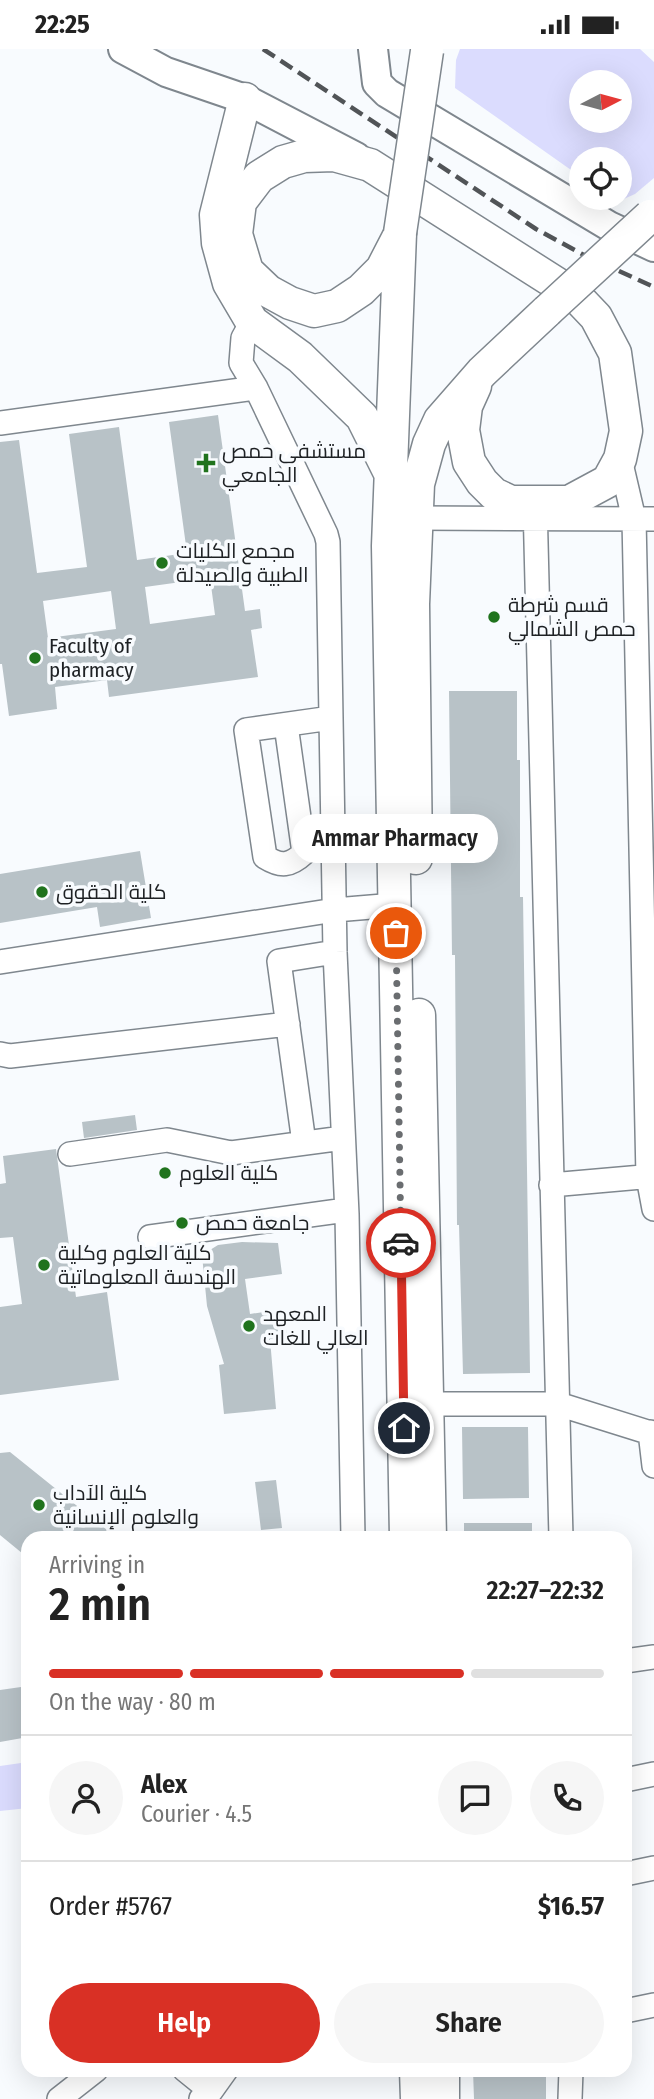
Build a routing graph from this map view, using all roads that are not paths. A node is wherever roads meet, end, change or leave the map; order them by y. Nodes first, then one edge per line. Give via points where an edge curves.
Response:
1 (123, 49) edge
2 (373, 49) edge
3 (427, 50) edge
4 (245, 99) junction
5 (370, 165) junction
6 (653, 214) edge
7 (400, 233) junction
8 (654, 247) edge
9 (252, 322) junction
10 (482, 372) junction
11 (256, 388) junction
12 (0, 423) edge
13 (620, 459) junction
14 (391, 475) junction
15 (536, 510) junction
16 (416, 518) junction
17 (644, 519) edge
18 (331, 718) junction
19 (286, 725) junction
20 (395, 905) junction
21 (335, 910) junction
22 (335, 952) junction
23 (0, 963) edge
24 (288, 1024) junction
25 (0, 1054) edge
26 (343, 1137) junction
27 (304, 1143) junction
28 (70, 1154) dead end
29 (651, 1176) edge
30 (551, 1185) junction
31 (654, 1209) edge
32 (346, 1210) junction
33 (150, 1237) dead end
34 (427, 1404) junction
35 (558, 1404) junction
36 (652, 1433) edge
37 (654, 1466) edge
38 (353, 1531) edge
39 (406, 1531) edge
40 (430, 1531) edge
41 (561, 1531) edge
42 (654, 1657) edge
43 (632, 1660) edge
44 (654, 1774) edge
45 (632, 1779) edge
46 (654, 1868) edge
47 (632, 1873) edge
48 (654, 2005) edge
49 (632, 2010) edge
50 (87, 2077) edge
51 (191, 2077) edge
52 (220, 2077) edge
53 (571, 2077) edge
54 (421, 2084) edge
55 (206, 2095) edge
56 (59, 2099) edge
57 (443, 2099) edge
58 (570, 2099) edge

1 - 4 main road via 166,72
2 - 8 main road via 377,83 387,93 609,226
3 - 7 highway, bridge
4 - 5 main road
4 - 9 highway via 216,215 229,283
5 - 7 highway via 334,155 304,156 259,177 240,202 236,234 247,271 268,291 290,303 314,311 337,306 382,269
5 - 13 highway via 576,296 596,317 615,353 626,431
6 - 10 highway, bridge
7 - 14 highway
9 - 11 street via 243,338 241,363
9 - 14 highway via 300,357 362,417
10 - 15 highway via 466,407 463,430 469,462 494,493
10 - 16 highway via 440,420 429,444 418,484
11 - 12 street
11 - 18 street via 326,534
13 - 15 highway via 608,481 569,502
13 - 17 street
14 - 20 highway via 388,546
15 - 16 street
15 - 17 street
15 - 30 street
16 - 34 highway via 413,604
17 - 29 street
18 - 19 street
18 - 21 street
19 - 19 street via 246,730 265,857 276,864 295,861 304,853
20 - 21 street
20 - 39 highway
21 - 22 street
21 - 23 street
22 - 24 street via 279,961
22 - 26 street
24 - 25 street
24 - 27 street
26 - 27 street
26 - 32 street
27 - 28 street via 231,1153 167,1140
29 - 30 street
29 - 31 street
30 - 35 street
32 - 33 street
32 - 38 street
34 - 35 street
34 - 40 highway
35 - 36 street
35 - 41 street
36 - 37 street
42 - 43 street
44 - 45 street
46 - 47 street
48 - 49 street
50 - 56 street
51 - 55 street
52 - 55 street
53 - 58 street
54 - 57 highway

